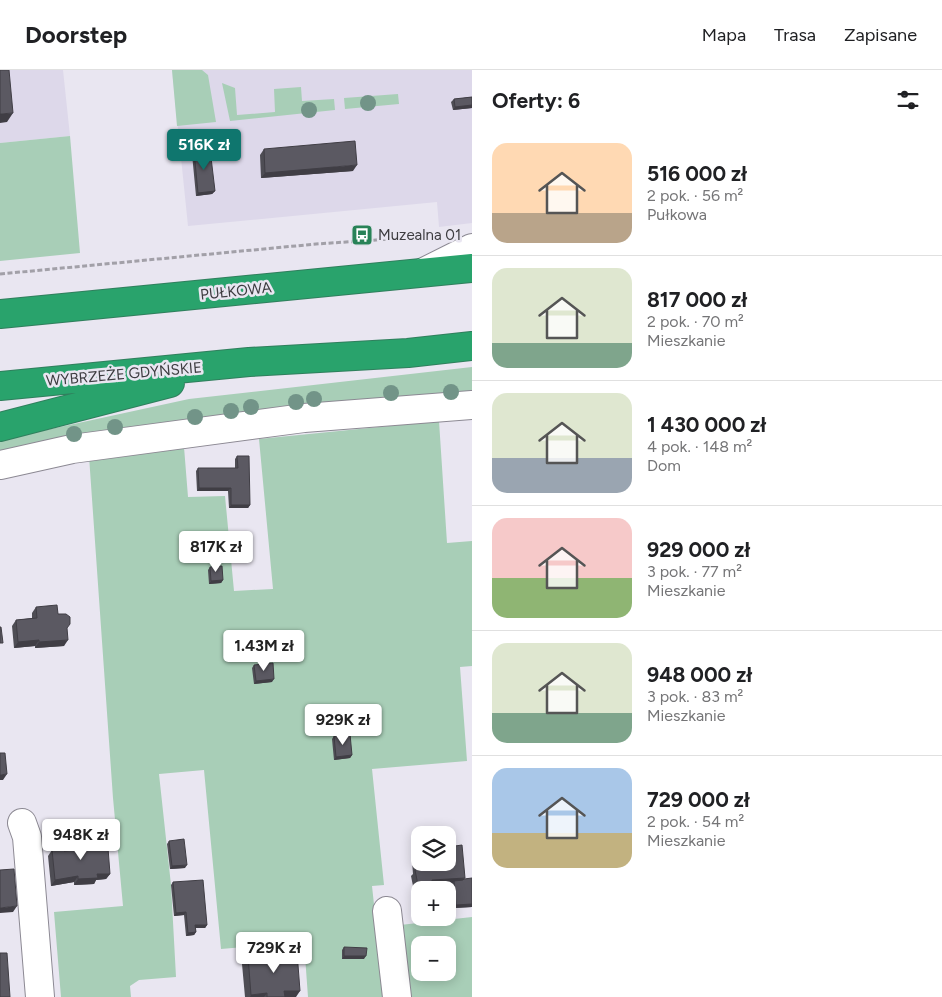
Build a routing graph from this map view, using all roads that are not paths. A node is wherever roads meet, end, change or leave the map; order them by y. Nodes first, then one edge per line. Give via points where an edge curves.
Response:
1 (472, 248) edge
2 (472, 268) edge
3 (423, 273) junction
4 (0, 314) edge
5 (472, 332) edge
6 (472, 346) edge
7 (408, 353) junction
8 (248, 362) junction
9 (0, 386) edge
10 (472, 405) edge
11 (0, 427) edge
12 (0, 465) edge
13 (22, 823) dead end
14 (387, 911) dead end
15 (40, 997) edge
16 (397, 997) edge

1 - 3 street
2 - 3 highway, PUŁKOWA
3 - 4 highway, PUŁKOWA
5 - 7 highway
6 - 7 highway
7 - 8 highway
8 - 9 highway, WYBRZEŻE GDYŃSKIE
8 - 11 highway
10 - 12 street via 304,418 72,449
13 - 15 street via 27,837
14 - 16 street

